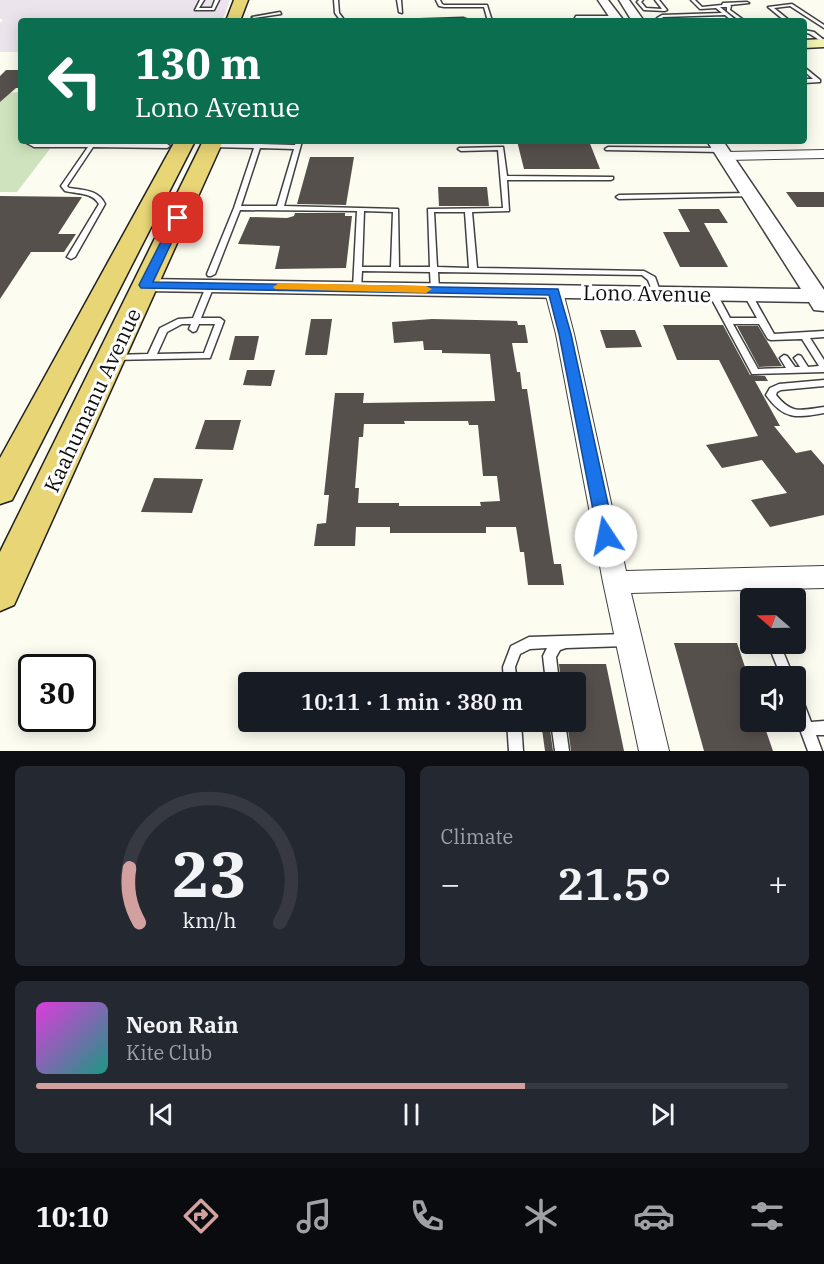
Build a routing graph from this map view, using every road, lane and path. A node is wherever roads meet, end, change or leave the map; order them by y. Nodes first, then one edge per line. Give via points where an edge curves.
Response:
1 (202, 0) edge
2 (217, 0) edge
3 (241, 0) edge
4 (260, 0) edge
5 (336, 0) edge
6 (399, 0) edge
7 (438, 0) edge
8 (603, 0) edge
9 (624, 0) edge
10 (641, 0) edge
11 (657, 0) edge
12 (693, 0) edge
13 (784, 0) edge
14 (747, 3) dead end
15 (791, 5) junction
16 (717, 7) junction
17 (572, 9) dead end
18 (649, 11) junction
19 (379, 12) dead end
20 (401, 12) dead end
21 (280, 13) dead end
22 (726, 14) junction
23 (635, 16) edge
24 (234, 18) edge
25 (254, 18) edge
26 (258, 18) edge
27 (341, 18) edge
28 (380, 18) edge
29 (488, 18) edge
30 (576, 18) edge
31 (615, 18) edge
32 (659, 18) edge
33 (731, 18) edge
34 (739, 18) edge
35 (784, 18) edge
36 (824, 27) edge
37 (807, 40) edge
38 (824, 43) edge
39 (807, 71) edge
40 (807, 81) edge
41 (32, 144) edge
42 (60, 144) edge
43 (178, 144) edge
44 (212, 144) edge
45 (258, 144) edge
46 (299, 144) edge
47 (92, 145) junction
48 (461, 148) dead end
49 (608, 149) dead end
50 (721, 149) edge
51 (824, 154) edge
52 (611, 177) dead end
53 (504, 178) junction
54 (751, 195) junction
55 (619, 197) dead end
56 (237, 208) junction
57 (280, 208) junction
58 (361, 209) junction
59 (468, 210) junction
60 (70, 257) dead end
61 (395, 269) junction
62 (473, 270) junction
63 (357, 278) junction
64 (210, 280) junction
65 (434, 280) junction
66 (145, 285) junction
67 (110, 286) junction
68 (554, 292) junction
69 (657, 294) junction
70 (713, 294) junction
71 (748, 295) junction
72 (821, 300) edge
73 (727, 321) junction
74 (762, 321) junction
75 (195, 325) junction
76 (824, 334) edge
77 (784, 336) junction
78 (804, 336) junction
79 (771, 337) junction
80 (187, 346) dead end
81 (777, 347) dead end
82 (791, 347) dead end
83 (152, 356) junction
84 (183, 356) junction
85 (112, 358) junction
86 (784, 358) dead end
87 (798, 358) dead end
88 (824, 368) edge
89 (792, 370) junction
90 (806, 370) junction
91 (824, 383) edge
92 (824, 410) edge
93 (0, 490) edge
94 (4, 574) edge
95 (824, 577) edge
96 (616, 582) junction
97 (765, 588) edge
98 (740, 589) edge
99 (629, 640) junction
100 (568, 641) junction
101 (509, 672) edge
102 (551, 672) edge
103 (824, 728) edge
104 (807, 729) joint
105 (515, 732) edge
106 (559, 732) edge
107 (516, 751) edge
108 (562, 751) edge
109 (654, 751) edge
110 (815, 751) edge

1 - 2 lane via 196,9 213,9
3 - 24 main road
4 - 25 main road
5 - 27 lane
6 - 20 lane
7 - 29 lane via 444,6 486,6
8 - 31 street
9 - 23 street
10 - 18 lane
11 - 18 lane via 666,10
12 - 16 lane via 701,8
13 - 15 lane
14 - 16 lane via 714,4
15 - 35 lane via 770,7
15 - 36 lane
16 - 22 lane
16 - 34 lane via 729,6 728,10
17 - 30 lane
18 - 23 lane
19 - 28 lane
21 - 26 lane
22 - 32 lane
22 - 33 lane
37 - 38 main road
39 - 40 lane via 818,81
41 - 42 lane
42 - 47 lane
43 - 47 lane
43 - 67 main road, Kaahumanu Avenue
44 - 66 main road, Kaahumanu Avenue
45 - 46 lane
45 - 56 lane
46 - 57 lane
47 - 60 lane via 64,187 95,195 102,204
48 - 53 lane via 501,148
49 - 50 lane
50 - 51 street
50 - 54 street
52 - 53 lane
53 - 59 lane via 507,210
54 - 55 lane
54 - 72 street
56 - 57 lane
56 - 64 lane
57 - 58 lane
58 - 61 lane via 396,210
58 - 63 lane
59 - 62 lane
59 - 65 lane via 430,210
61 - 63 lane
61 - 65 lane
62 - 65 lane
62 - 69 lane via 644,273 652,279
63 - 64 street, Lono Avenue via 262,287
63 - 65 street, Lono Avenue
64 - 66 street, Lono Avenue
64 - 75 lane
65 - 68 street, Lono Avenue
66 - 67 main road
66 - 85 main road, Kaahumanu Avenue
67 - 93 main road, Kaahumanu Avenue
68 - 69 street, Lono Avenue
68 - 96 street
69 - 70 street, Lono Avenue
70 - 71 street, Lono Avenue
70 - 73 lane
71 - 72 street, Lono Avenue
71 - 74 lane
73 - 74 lane
73 - 89 lane via 755,372
74 - 79 lane
75 - 83 lane via 181,321 163,330
75 - 84 lane via 220,321 207,356
76 - 78 lane
77 - 78 lane
77 - 79 lane
77 - 82 lane
78 - 88 lane
79 - 81 lane
80 - 84 lane
83 - 84 lane
83 - 85 lane
85 - 94 main road, Kaahumanu Avenue
86 - 89 lane
87 - 90 lane
88 - 90 lane
89 - 90 lane
91 - 92 lane via 779,387 771,395 782,410 791,413
95 - 97 street
96 - 98 street
96 - 99 street
99 - 100 lane
99 - 109 street
100 - 101 lane via 529,643 515,650
100 - 102 lane via 556,646 549,656
103 - 104 lane
104 - 110 lane
105 - 107 lane
106 - 108 lane

